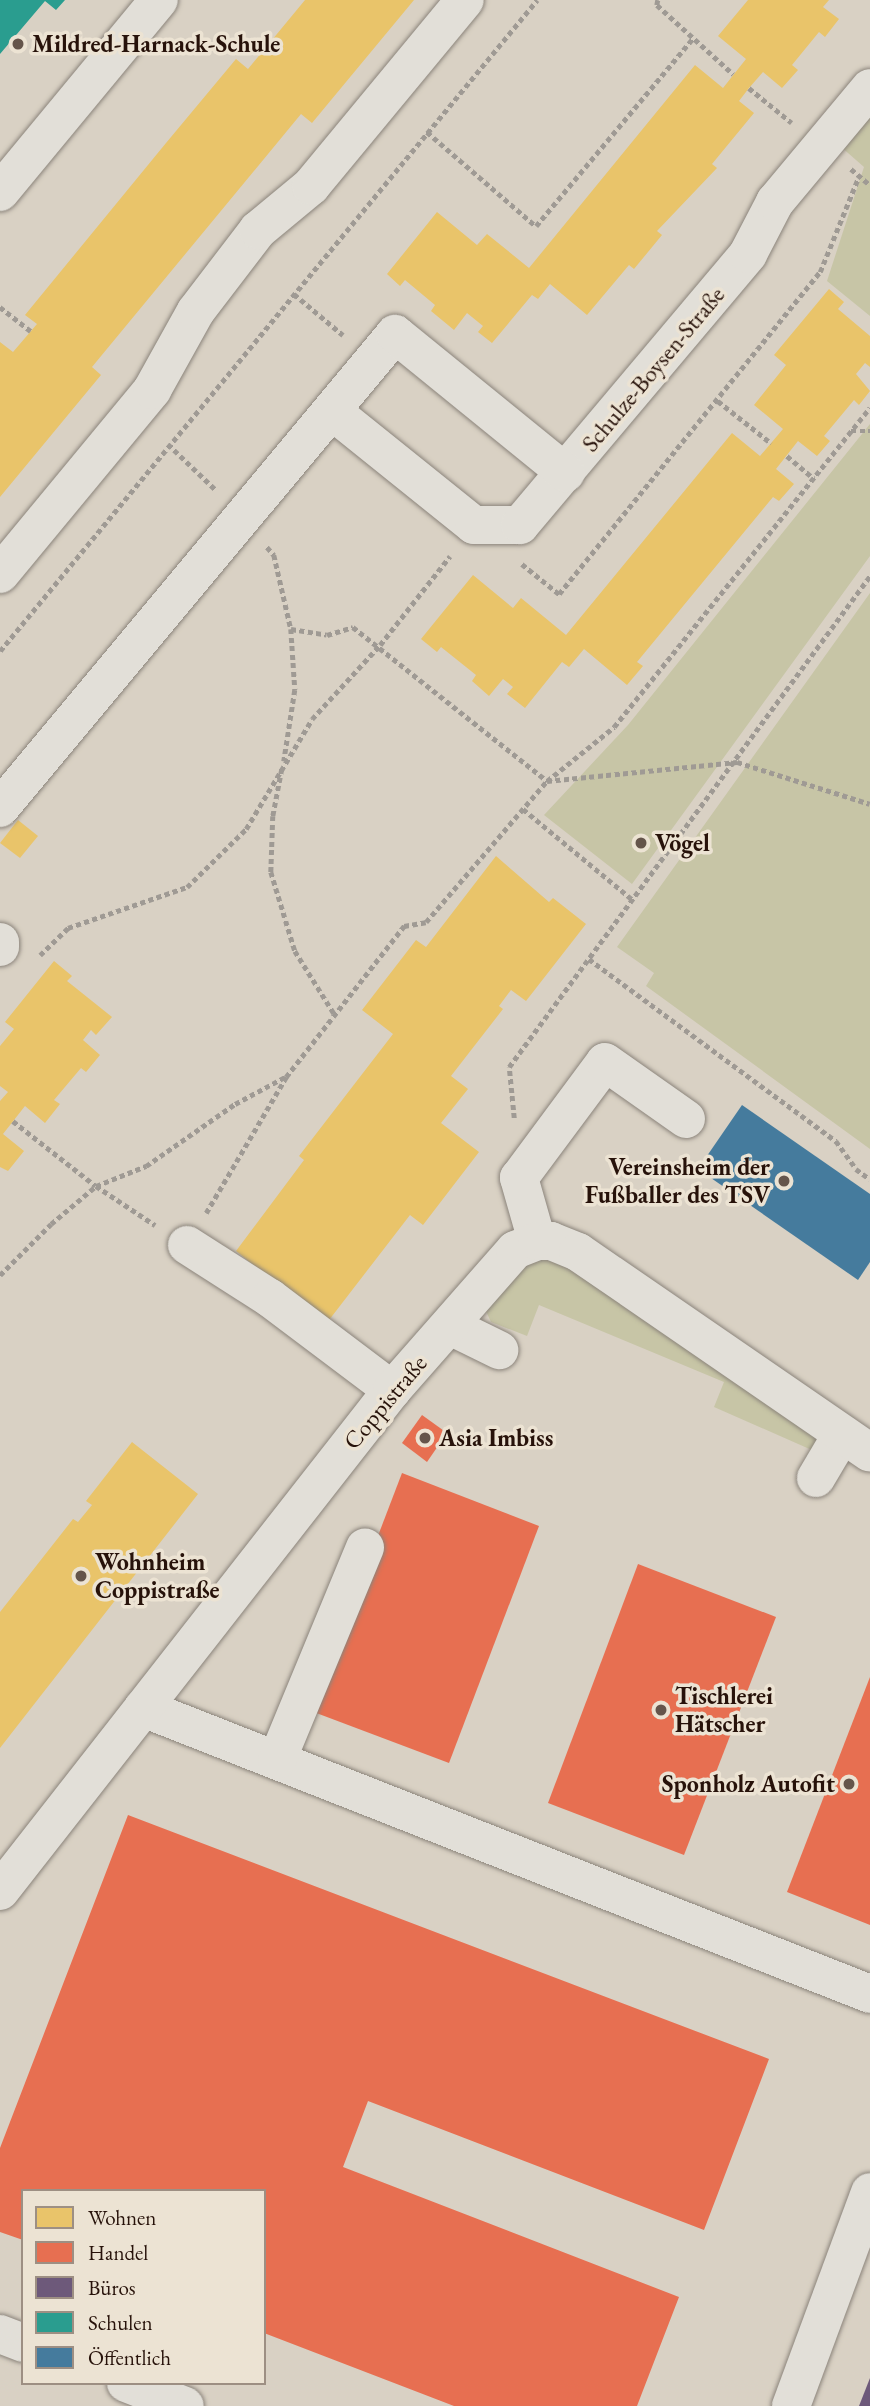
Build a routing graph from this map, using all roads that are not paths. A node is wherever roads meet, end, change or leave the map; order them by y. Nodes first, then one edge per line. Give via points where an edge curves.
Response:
1 (159, 0) edge
2 (465, 0) edge
3 (870, 88) edge
4 (0, 192) edge
5 (332, 411) junction
6 (566, 473) junction
7 (0, 574) edge
8 (0, 808) edge
9 (686, 1119) dead end
10 (537, 1241) junction
11 (187, 1245) road end
12 (450, 1326) junction
13 (499, 1350) dead end
14 (392, 1390) junction
15 (859, 1438) edge
16 (817, 1478) dead end
17 (365, 1548) dead end
18 (143, 1708) junction
19 (277, 1760) junction
20 (0, 1891) edge
21 (870, 1993) edge
22 (870, 2192) edge
23 (0, 2334) edge
24 (21, 2342) edge
25 (131, 2385) edge
26 (182, 2405) edge
27 (791, 2406) edge

1 - 4 street
2 - 7 street via 312,186 258,230 196,311 152,390
3 - 6 street, Schulze-Boysen-Straße via 775,202 748,254
5 - 6 street via 474,525 520,525
5 - 6 street, Schulze-Boysen-Straße via 385,347
5 - 8 street via 241,514
9 - 10 street via 605,1062 519,1178
10 - 12 street, Coppistraße via 515,1250
10 - 15 street via 564,1244 578,1252
11 - 14 street via 270,1298
12 - 13 street
12 - 14 street, Coppistraße
14 - 18 street, Coppistraße
15 - 16 street
17 - 19 street
18 - 19 street
18 - 20 street, Coppistraße
19 - 21 street
22 - 27 street
23 - 24 street
25 - 26 street

